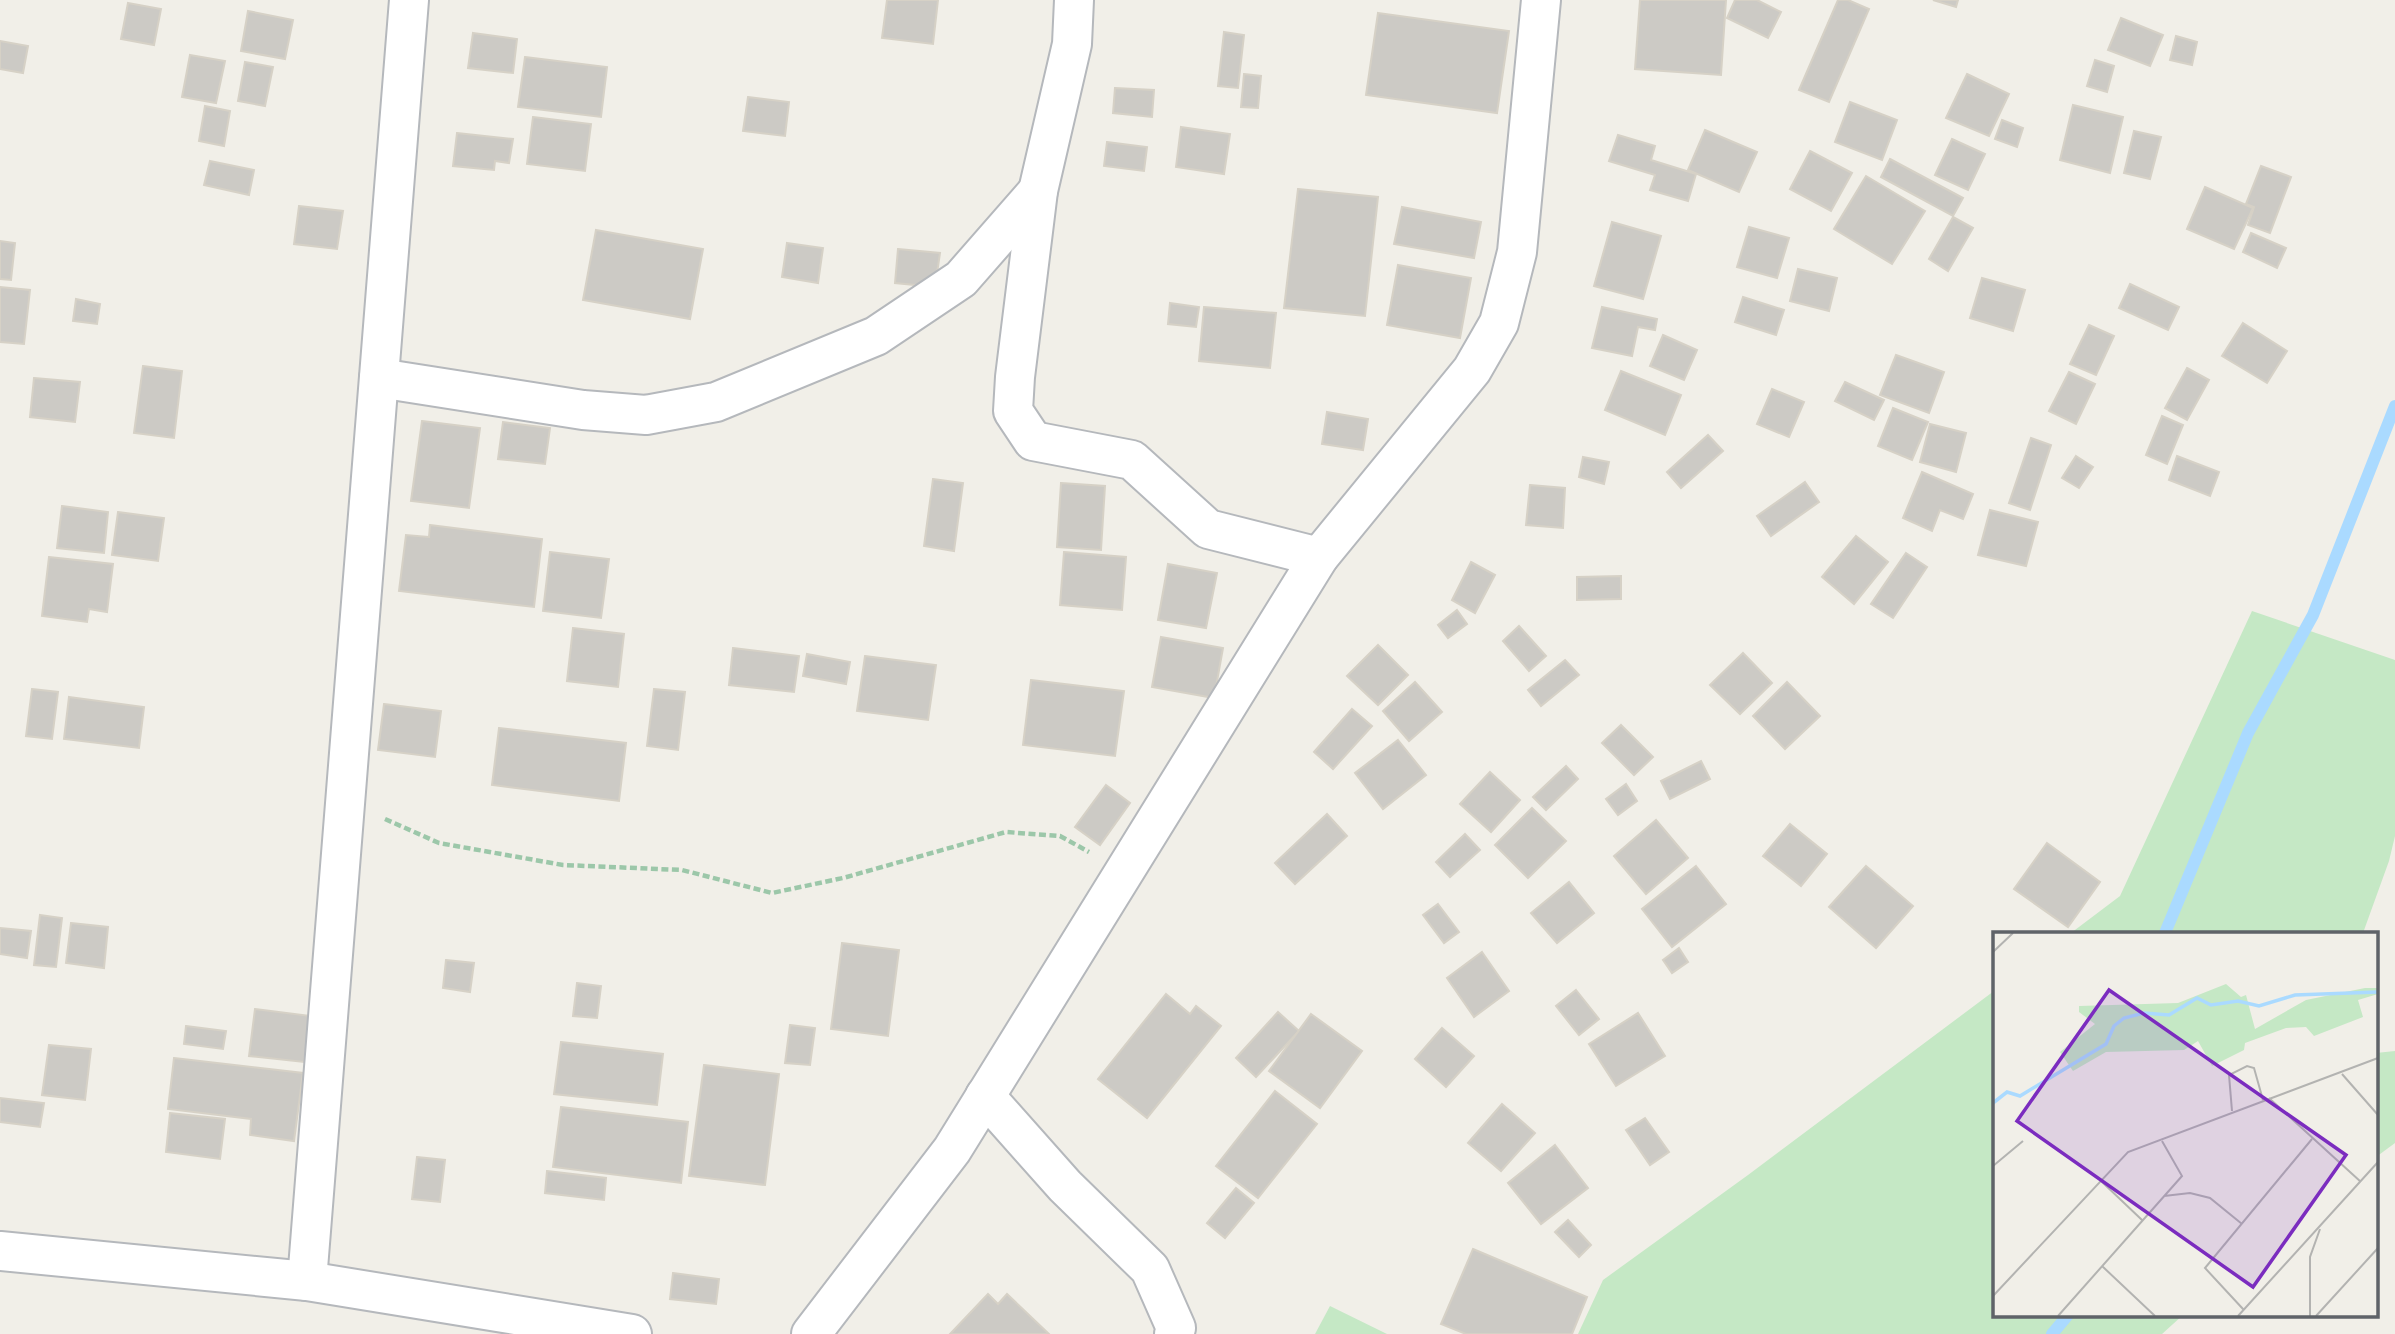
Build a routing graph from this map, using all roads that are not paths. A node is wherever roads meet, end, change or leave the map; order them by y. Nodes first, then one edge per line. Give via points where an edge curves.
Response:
1 (409, 0) edge
2 (1074, 0) edge
3 (1541, 0) edge
4 (1038, 191) junction
5 (379, 377) junction
6 (1319, 557) junction
7 (985, 1096) junction
8 (0, 1251) edge
9 (307, 1281) junction
10 (829, 1327) edge
11 (632, 1334) edge
12 (1174, 1334) edge

1 - 5 street
2 - 4 street via 1072,44
3 - 6 street via 1517,252 1499,323 1472,370
4 - 5 street via 961,279 876,336 716,402 646,415 583,410
4 - 6 street via 1013,411 1033,442 1132,460 1208,529
5 - 9 street
6 - 7 street
7 - 10 street
7 - 12 street via 1065,1186 1150,1269 1176,1328
8 - 9 street
9 - 11 street

